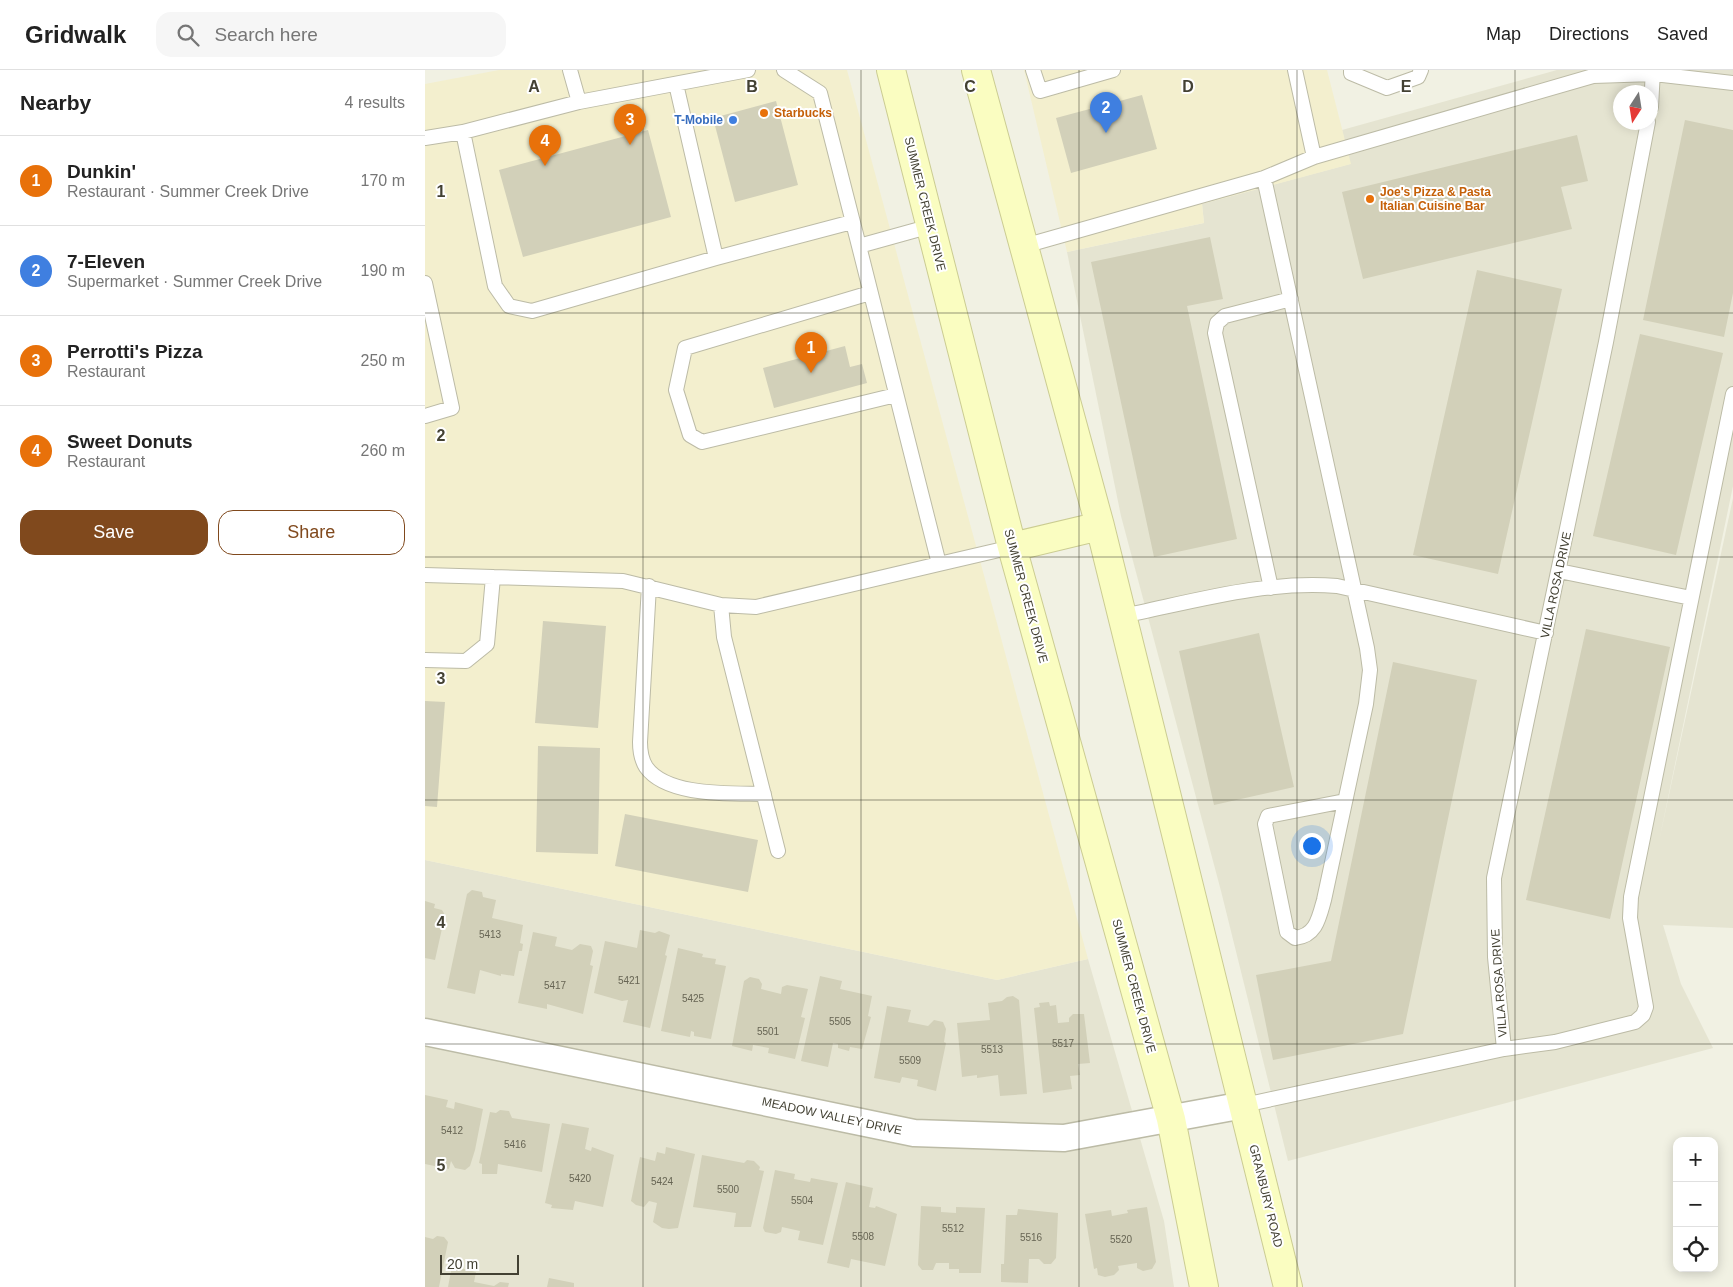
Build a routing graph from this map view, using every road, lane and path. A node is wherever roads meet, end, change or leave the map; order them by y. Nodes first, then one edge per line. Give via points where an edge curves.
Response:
1 (570, 70) edge
2 (748, 70) edge
3 (784, 70) edge
4 (891, 70) edge
5 (976, 70) edge
6 (1033, 70) edge
7 (1113, 70) edge
8 (1295, 70) edge
9 (1351, 70) edge
10 (1421, 70) edge
11 (1653, 72) edge
12 (1733, 83) edge
13 (676, 84) junction
14 (1652, 85) edge
15 (579, 102) junction
16 (1646, 130) edge
17 (463, 132) junction
18 (425, 138) edge
19 (1314, 157) junction
20 (1264, 178) junction
21 (852, 222) junction
22 (931, 226) junction
23 (859, 246) junction
24 (1023, 246) junction
25 (716, 258) junction
26 (425, 283) edge
27 (871, 293) junction
28 (1291, 300) junction
29 (431, 335) edge
30 (1733, 394) edge
31 (896, 395) junction
32 (425, 416) edge
33 (1100, 526) junction
34 (1012, 547) junction
35 (939, 564) junction
36 (1559, 571) junction
37 (425, 575) edge
38 (493, 577) junction
39 (649, 586) junction
40 (1271, 588) junction
41 (1354, 590) junction
42 (1691, 598) junction
43 (721, 605) junction
44 (1122, 616) junction
45 (1546, 633) junction
46 (425, 660) edge
47 (764, 794) junction
48 (1345, 801) junction
49 (778, 851) dead end
50 (425, 1032) edge
51 (1504, 1049) junction
52 (1243, 1105) junction
53 (1171, 1119) junction
54 (1204, 1287) edge
55 (1288, 1287) edge

1 - 15 lane
2 - 13 lane
3 - 21 lane via 820,92
4 - 22 main road, SUMMER CREEK DRIVE
5 - 24 main road
6 - 7 lane via 1040,91
8 - 19 lane
9 - 10 lane via 1387,88 1418,77
11 - 12 lane
11 - 14 lane
11 - 19 lane via 1593,76
13 - 15 lane
13 - 25 lane
15 - 17 lane
16 - 36 lane, VILLA ROSA DRIVE
17 - 18 lane
17 - 25 lane via 495,286 509,306 532,311
19 - 20 lane
20 - 24 lane
20 - 28 lane
21 - 23 lane
21 - 25 lane
22 - 23 lane
22 - 34 main road, SUMMER CREEK DRIVE
23 - 27 lane
24 - 33 main road
26 - 29 lane
27 - 31 lane
27 - 31 lane via 685,348 676,390 690,435 702,442
28 - 40 lane via 1225,316 1217,323 1215,334
28 - 41 lane
29 - 32 lane via 452,408
30 - 42 lane
31 - 35 lane
33 - 34 main road
33 - 44 main road
34 - 35 lane
34 - 53 main road, SUMMER CREEK DRIVE
35 - 43 lane via 756,607
36 - 42 lane
36 - 45 lane, VILLA ROSA DRIVE
37 - 38 lane
38 - 39 lane via 623,581
38 - 46 lane via 487,644 466,661
39 - 43 lane
39 - 47 lane via 639,742 641,758 657,778 673,785 709,792
40 - 41 lane via 1312,584
40 - 44 lane
41 - 45 lane
41 - 48 lane via 1370,670
42 - 51 lane via 1631,897 1630,918 1646,1007 1643,1015 1635,1022 1555,1042
43 - 47 lane via 724,637
44 - 52 main road
45 - 51 lane, VILLA ROSA DRIVE via 1494,878 1495,957
47 - 49 lane
48 - 48 lane via 1319,922 1309,934 1295,938 1287,932 1265,824 1268,816
50 - 53 street, MEADOW VALLEY DRIVE via 914,1133 1064,1138
51 - 52 lane
52 - 53 street, MEADOW VALLEY DRIVE
52 - 55 main road, GRANBURY ROAD
53 - 54 main road

